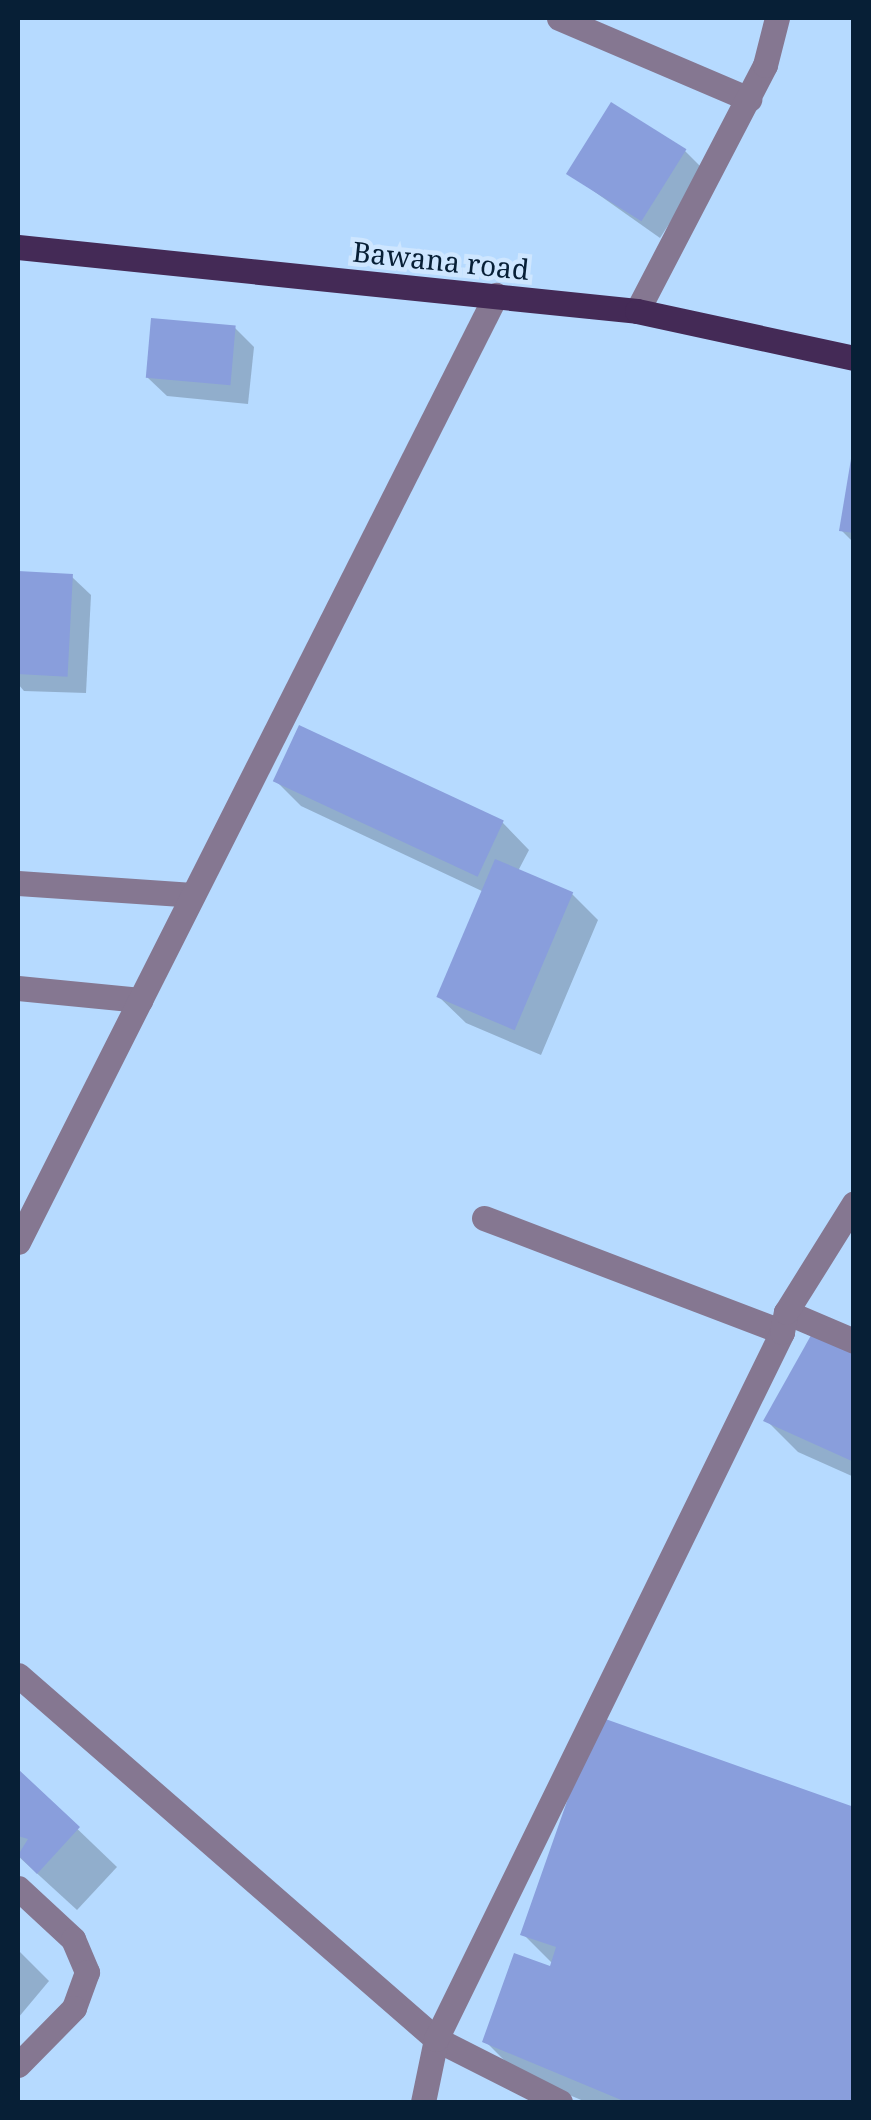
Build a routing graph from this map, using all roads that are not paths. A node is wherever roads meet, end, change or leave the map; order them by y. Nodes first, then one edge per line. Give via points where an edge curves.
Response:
1 (559, 18) edge
2 (777, 18) edge
3 (749, 99) junction
4 (18, 247) edge
5 (496, 295) junction
6 (637, 311) junction
7 (854, 358) edge
8 (18, 883) edge
9 (193, 895) junction
10 (18, 988) edge
11 (140, 1000) junction
12 (854, 1203) edge
13 (484, 1218) dead end
14 (18, 1242) edge
15 (784, 1322) junction
16 (854, 1341) edge
17 (18, 1676) edge
18 (18, 1888) edge
19 (436, 2039) junction
20 (18, 2065) edge
21 (422, 2102) edge
22 (560, 2102) edge

1 - 3 street
2 - 3 street
3 - 6 street
4 - 5 main road, Bawana road
5 - 6 main road, Bawana road
5 - 9 street
6 - 7 main road, Bawana road
8 - 9 street
9 - 11 street
10 - 11 street
11 - 14 street
12 - 15 street
13 - 15 street
15 - 16 street
15 - 19 street
17 - 19 street
18 - 20 street via 74,1939 87,1972 74,2008
19 - 21 street
19 - 22 street

